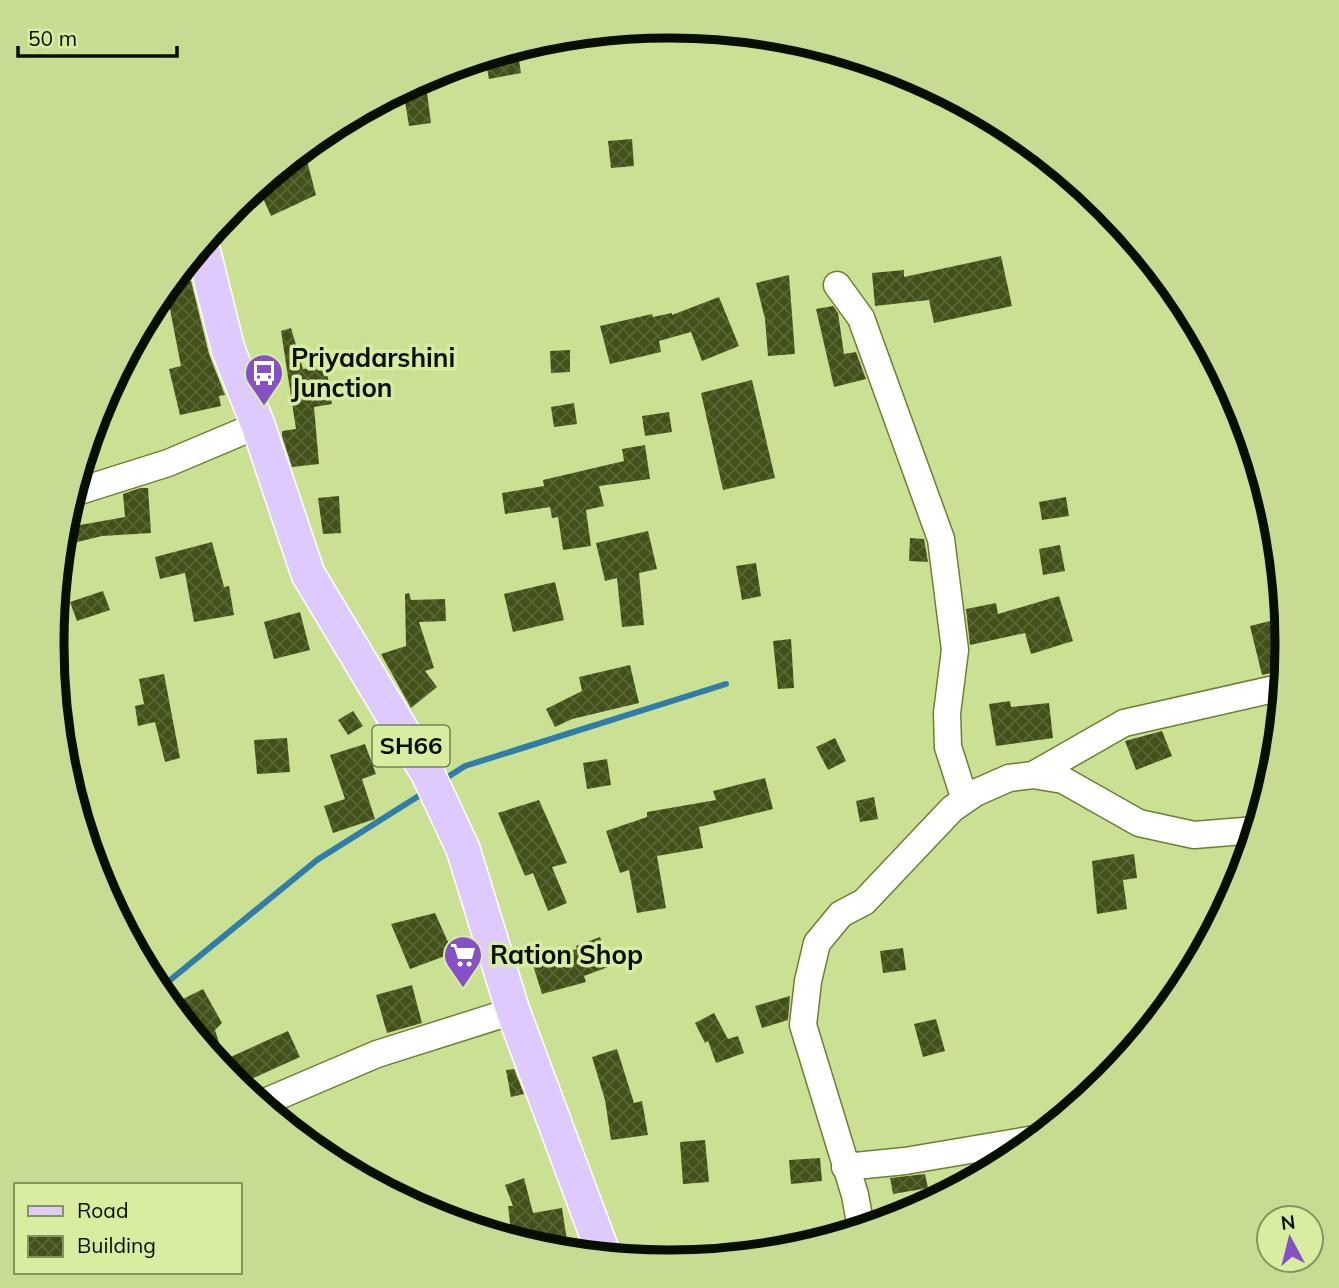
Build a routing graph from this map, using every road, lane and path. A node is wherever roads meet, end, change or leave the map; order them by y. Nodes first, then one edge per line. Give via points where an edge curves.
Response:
1 (205, 256) edge
2 (838, 285) dead end
3 (258, 425) junction
4 (84, 489) edge
5 (1273, 689) edge
6 (1033, 775) junction
7 (965, 800) junction
8 (1245, 831) edge
9 (513, 1010) junction
10 (271, 1099) edge
11 (1012, 1143) edge
12 (845, 1167) junction
13 (859, 1218) edge
14 (600, 1245) edge

1 - 3 main road, SH66 via 228,349
2 - 7 street via 861,317 940,539 955,650 948,747
3 - 4 street via 168,463
3 - 9 main road, SH66 via 308,574 428,774 463,849
5 - 6 street via 1124,723
6 - 7 street via 1009,778
6 - 8 street via 1063,780 1139,823 1194,835
7 - 12 street via 864,902 841,914 817,943 803,1025
9 - 10 street via 377,1054
9 - 14 main road, SH66
11 - 12 street
12 - 13 street

